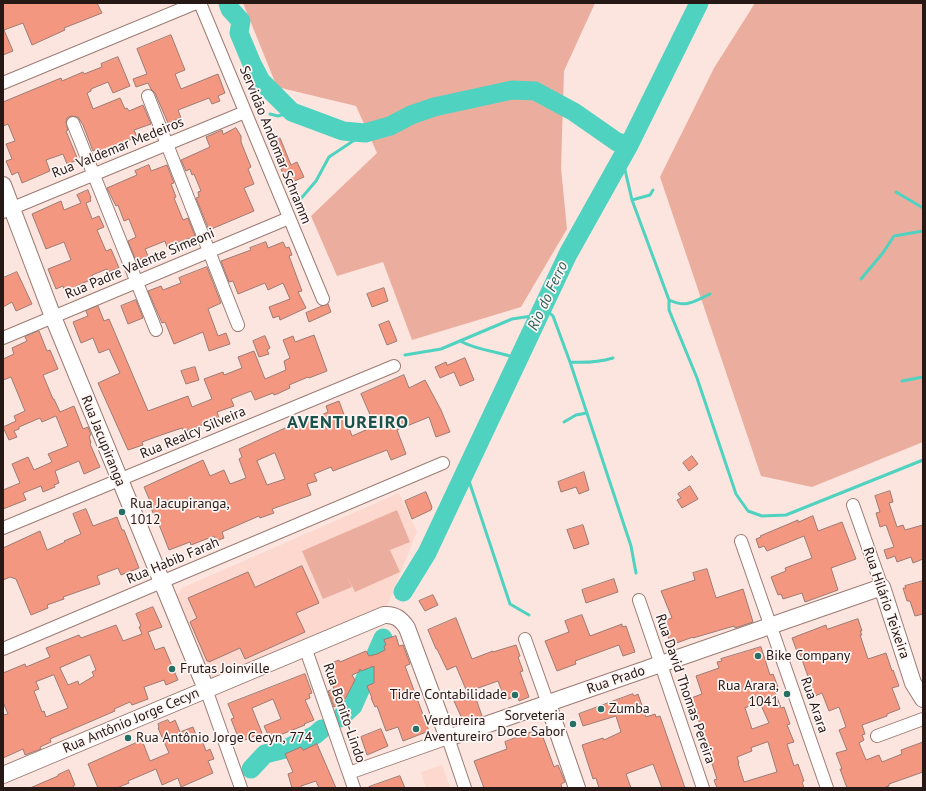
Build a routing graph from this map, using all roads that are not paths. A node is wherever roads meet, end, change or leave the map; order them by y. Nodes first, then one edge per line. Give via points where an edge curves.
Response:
1 (196, 3) edge
2 (200, 3) edge
3 (3, 83) edge
4 (148, 96) dead end
5 (245, 112) junction
6 (73, 123) dead end
7 (167, 144) junction
8 (94, 175) junction
9 (3, 185) edge
10 (8, 210) edge
11 (289, 218) junction
12 (209, 252) junction
13 (137, 282) junction
14 (322, 299) dead end
15 (53, 317) junction
16 (238, 325) dead end
17 (156, 330) dead end
18 (3, 338) edge
19 (394, 366) dead end
20 (443, 463) dead end
21 (119, 480) junction
22 (853, 505) dead end
23 (3, 528) edge
24 (741, 541) dead end
25 (162, 582) junction
26 (882, 587) junction
27 (639, 600) dead end
28 (770, 626) junction
29 (525, 639) dead end
30 (305, 647) junction
31 (3, 649) edge
32 (661, 664) junction
33 (206, 689) junction
34 (923, 699) edge
35 (548, 704) junction
36 (923, 719) edge
37 (877, 736) dead end
38 (448, 738) junction
39 (349, 773) junction
40 (3, 775) edge
41 (238, 787) edge
42 (354, 788) edge
43 (465, 788) edge
44 (577, 788) edge
45 (703, 788) edge
46 (827, 788) edge

1 - 3 street
2 - 5 street, Servidão Andomar Schramm
4 - 7 street
5 - 7 street, Rua Valdemar Medeiros
5 - 11 street, Servidão Andomar Schramm
6 - 8 street
7 - 8 street, Rua Valdemar Medeiros
7 - 12 street
8 - 10 street, Rua Valdemar Medeiros
8 - 13 street
9 - 10 street, Rua Jacupiranga
10 - 15 street, Rua Jacupiranga
11 - 12 street, Rua Padre Valente Simeoni
11 - 14 street, Servidão Andomar Schramm
12 - 13 street, Rua Padre Valente Simeoni
12 - 16 street
13 - 15 street, Rua Padre Valente Simeoni
13 - 17 street
15 - 18 street, Rua Padre Valente Simeoni
15 - 21 street, Rua Jacupiranga
19 - 21 street, Rua Realcy Silveira
20 - 25 street, Rua Habib Farah
21 - 23 street, Rua Realcy Silveira
21 - 25 street, Rua Jacupiranga
22 - 26 street, Rua Hilário Teixeira
24 - 28 street, Rua Arara
25 - 31 street, Rua Habib Farah
25 - 33 street, Rua Jacupiranga
26 - 28 street, Rua Prado
26 - 34 street, Rua Hilário Teixeira via 913,682
27 - 32 street, Rua David Thomas Pereira
28 - 32 street, Rua Prado
28 - 46 street, Rua Arara
29 - 35 street
30 - 33 street, Rua Antônio Jorge Cecyn
30 - 38 street, Rua Antônio Jorge Cecyn via 384,614 399,618 407,628
30 - 39 street, Rua Bonito-Lindo
32 - 35 street, Rua Prado
32 - 45 street, Rua David Thomas Pereira
33 - 40 street, Rua Antônio Jorge Cecyn
33 - 41 street, Rua Jacupiranga
35 - 38 street, Rua Prado
35 - 44 street
36 - 37 street
38 - 39 street, Rua Prado
38 - 43 street
39 - 42 street, Rua Bonito-Lindo

